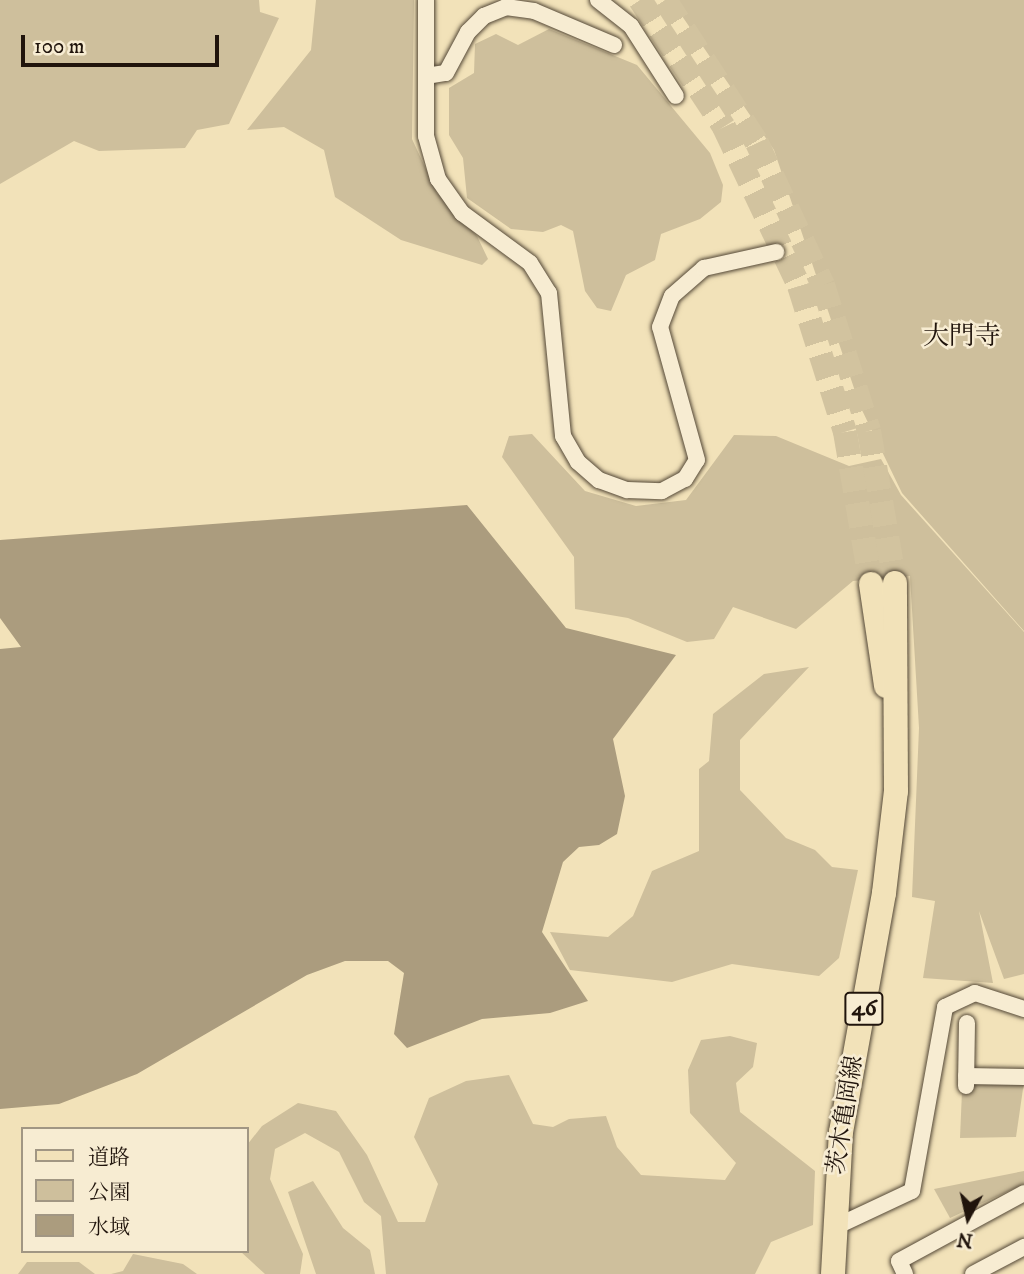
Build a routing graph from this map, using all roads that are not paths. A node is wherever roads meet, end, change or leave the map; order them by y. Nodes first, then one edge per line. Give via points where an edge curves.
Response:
1 (426, 0) edge
2 (598, 0) edge
3 (614, 45) dead end
4 (426, 76) junction
5 (676, 96) dead end
6 (776, 252) dead end
7 (883, 583) tunnel mouth
8 (1024, 1009) edge
9 (967, 1023) dead end
10 (1024, 1077) edge
11 (1024, 1193) edge
12 (833, 1228) junction
13 (1024, 1247) edge
14 (834, 1274) edge
15 (905, 1274) edge
16 (973, 1274) edge

1 - 4 street
2 - 5 street via 631,26
3 - 4 street via 534,11 506,7 484,16 468,32 446,73
4 - 6 street via 426,136 438,179 462,212 530,263 549,293 564,436 578,462 599,480 627,490 662,491 685,479 697,460 660,327 672,296 704,268
7 - 12 main road, 茨木亀岡線 / 46 via 895,791 883,904 841,1132
8 - 12 street via 975,993 945,1007 912,1191
9 - 10 street via 966,1081
11 - 15 street via 899,1261
12 - 14 main road, 茨木亀岡線 / 46
13 - 16 street

